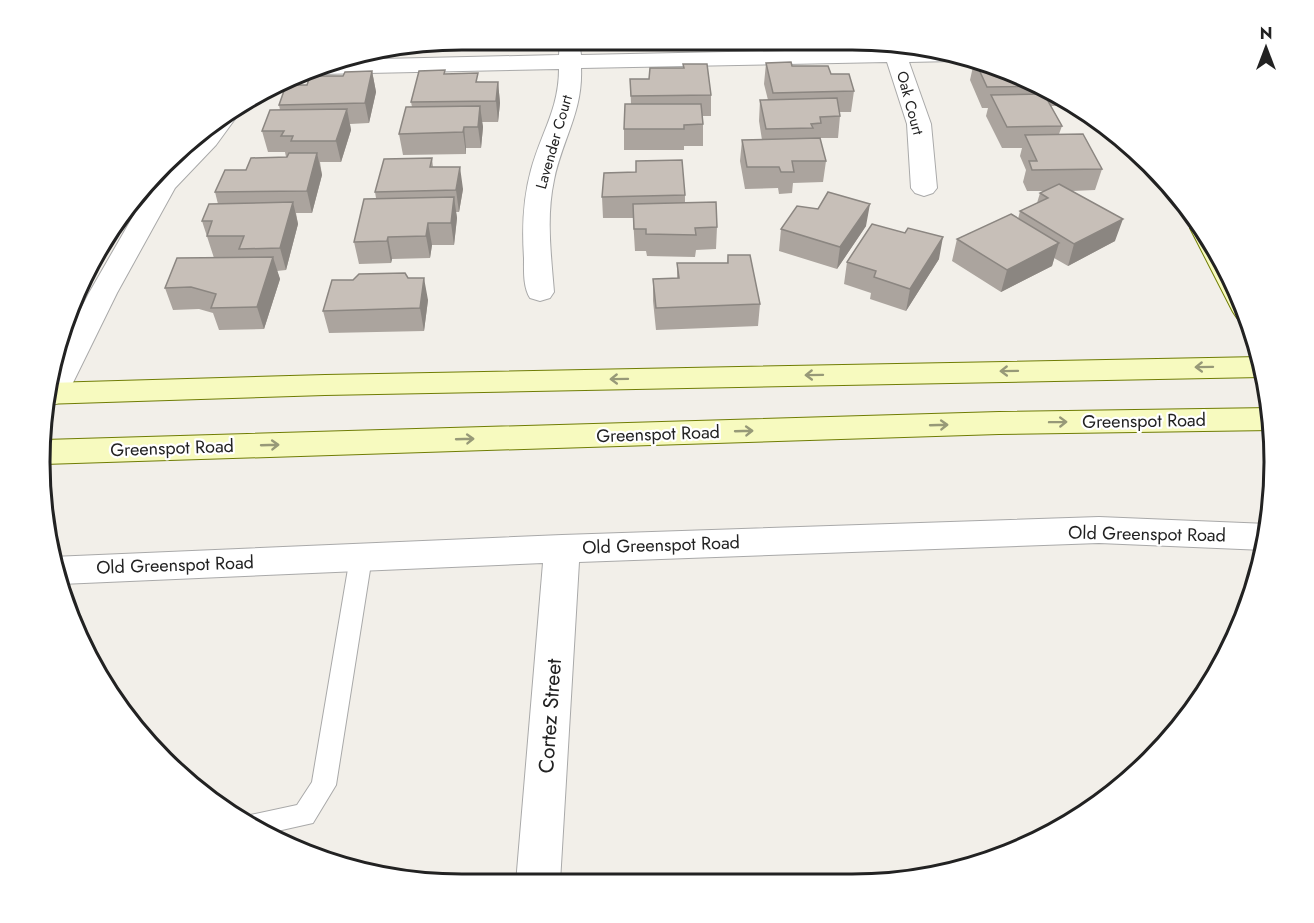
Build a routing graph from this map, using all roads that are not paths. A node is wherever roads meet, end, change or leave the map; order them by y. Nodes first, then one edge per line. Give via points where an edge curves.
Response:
1 (888, 51) edge
2 (895, 51) edge
3 (570, 52) edge
4 (350, 65) edge
5 (210, 136) edge
6 (924, 188) dead end
7 (540, 292) dead end
8 (1253, 367) edge
9 (58, 378) edge
10 (55, 394) edge
11 (1262, 419) edge
12 (50, 452) edge
13 (1258, 537) edge
14 (562, 549) junction
15 (361, 557) junction
16 (64, 570) edge
17 (263, 823) edge
18 (539, 874) edge

1 - 3 street
2 - 6 street, Oak Court via 919,124
3 - 4 street
3 - 7 street, Lavender Court via 569,100 544,168 538,201
5 - 9 street via 164,185
8 -> 10 main road
12 -> 11 main road, Greenspot Road
13 - 14 street, Old Greenspot Road via 1099,530
14 - 15 street, Old Greenspot Road
14 - 18 street, Cortez Street
15 - 16 street, Old Greenspot Road
15 - 17 lane via 324,785 304,815

